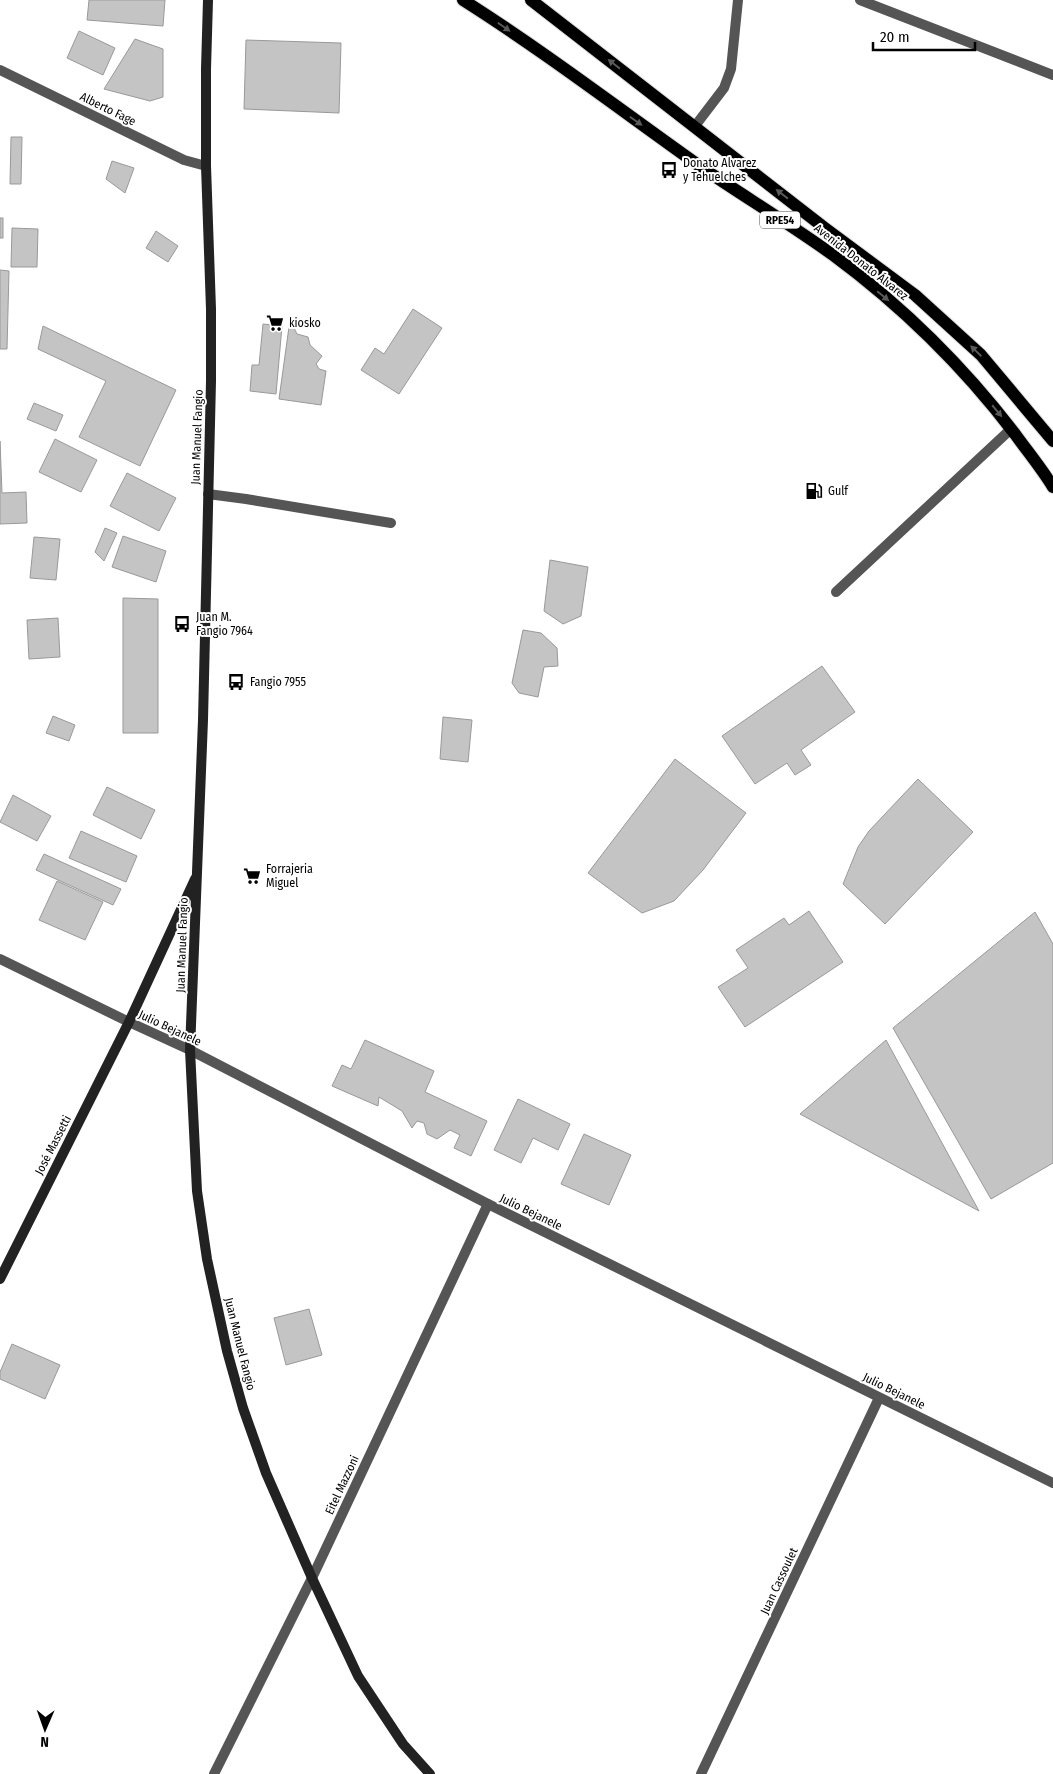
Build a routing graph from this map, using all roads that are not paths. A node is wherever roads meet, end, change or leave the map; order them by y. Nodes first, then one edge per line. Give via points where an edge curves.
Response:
1 (208, 0) edge
2 (463, 0) edge
3 (531, 0) edge
4 (738, 0) edge
5 (860, 0) edge
6 (0, 70) edge
7 (1053, 75) edge
8 (695, 126) junction
9 (206, 166) junction
10 (1011, 429) junction
11 (1053, 441) edge
12 (1053, 488) edge
13 (208, 494) junction
14 (390, 523) dead end
15 (836, 592) dead end
16 (197, 874) junction
17 (0, 959) edge
18 (129, 1022) junction
19 (190, 1050) junction
20 (488, 1204) junction
21 (0, 1278) edge
22 (880, 1398) junction
23 (1053, 1483) edge
24 (312, 1578) junction
25 (214, 1774) edge
26 (430, 1774) edge
27 (701, 1774) edge

1 - 9 main road, Juan Manuel Fangio
2 -> 10 main road, Avenida Donato Álvarez / RPE54 via 833,255 912,319 963,371
8 -> 3 main road, Avenida Donato Álvarez / RPE54
4 - 8 street via 731,69 724,88
5 - 7 street
6 - 9 street, Alberto Fage via 184,160
11 -> 8 main road, Avenida Donato Álvarez / RPE54 via 980,355 915,295
9 - 13 main road, Juan Manuel Fangio via 211,309
10 - 12 main road, Avenida Donato Álvarez / RPE54
10 - 15 street
13 - 14 street
13 - 16 main road, Juan Manuel Fangio
16 - 18 main road, Juan Manuel Fangio
16 - 19 main road, Juan Manuel Fangio
17 - 18 street, Julio Bejanele
18 - 19 street, Julio Bejanele
18 - 21 main road, José Massetti
19 - 20 street, Julio Bejanele
19 - 24 main road, Juan Manuel Fangio via 197,1191 207,1259 227,1351 266,1473
20 - 22 street, Julio Bejanele
20 - 24 street, Eitel Mazzoni
22 - 23 street, Julio Bejanele
22 - 27 street, Juan Cassoulet
24 - 25 street, Eitel Mazzoni
24 - 26 main road, Juan Manuel Fangio via 358,1676 403,1744

